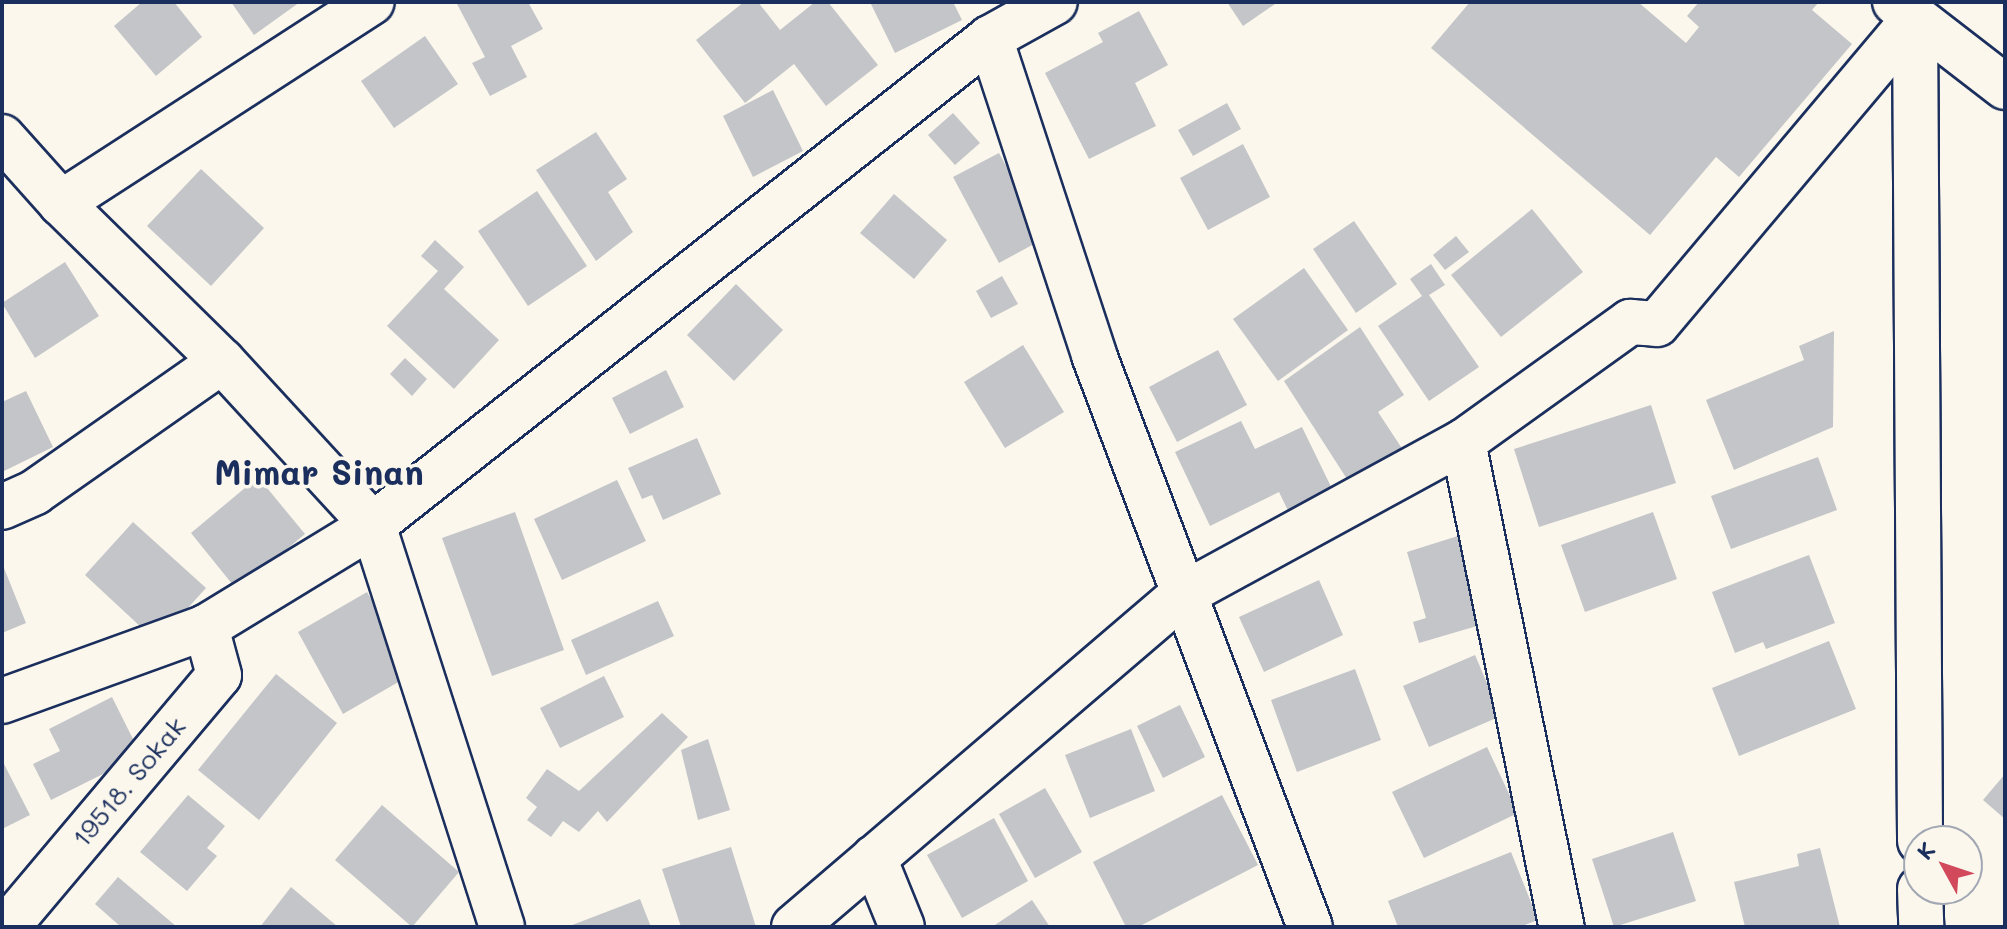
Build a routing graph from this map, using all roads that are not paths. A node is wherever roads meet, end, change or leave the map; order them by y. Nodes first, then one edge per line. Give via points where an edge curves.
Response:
1 (372, 2) edge
2 (1055, 2) edge
3 (1905, 10) edge
4 (990, 38) junction
5 (2005, 87) edge
6 (2, 137) edge
7 (61, 203) junction
8 (222, 361) junction
9 (1463, 442) junction
10 (2, 507) edge
11 (373, 525) junction
12 (1182, 595) junction
13 (206, 627) junction
14 (2, 701) edge
15 (1920, 825) edge
16 (874, 858) junction
17 (1920, 905) edge
18 (493, 921) edge
19 (7, 927) edge
20 (794, 927) edge
21 (902, 927) edge
22 (1310, 927) edge
23 (1562, 927) edge
24 (1921, 927) edge

1 - 7 street
2 - 4 street
3 - 5 street
3 - 9 street via 1657,324 1630,322
3 - 15 street
4 - 11 street
4 - 12 street via 1094,355
6 - 7 street
7 - 8 street
8 - 10 street via 35,492
8 - 11 street
9 - 12 street
9 - 23 street
11 - 13 street
11 - 18 street
12 - 16 street
12 - 22 street
13 - 14 street
13 - 19 street, 19518. Sokak via 219,675
16 - 20 street
16 - 21 street
17 - 24 street

